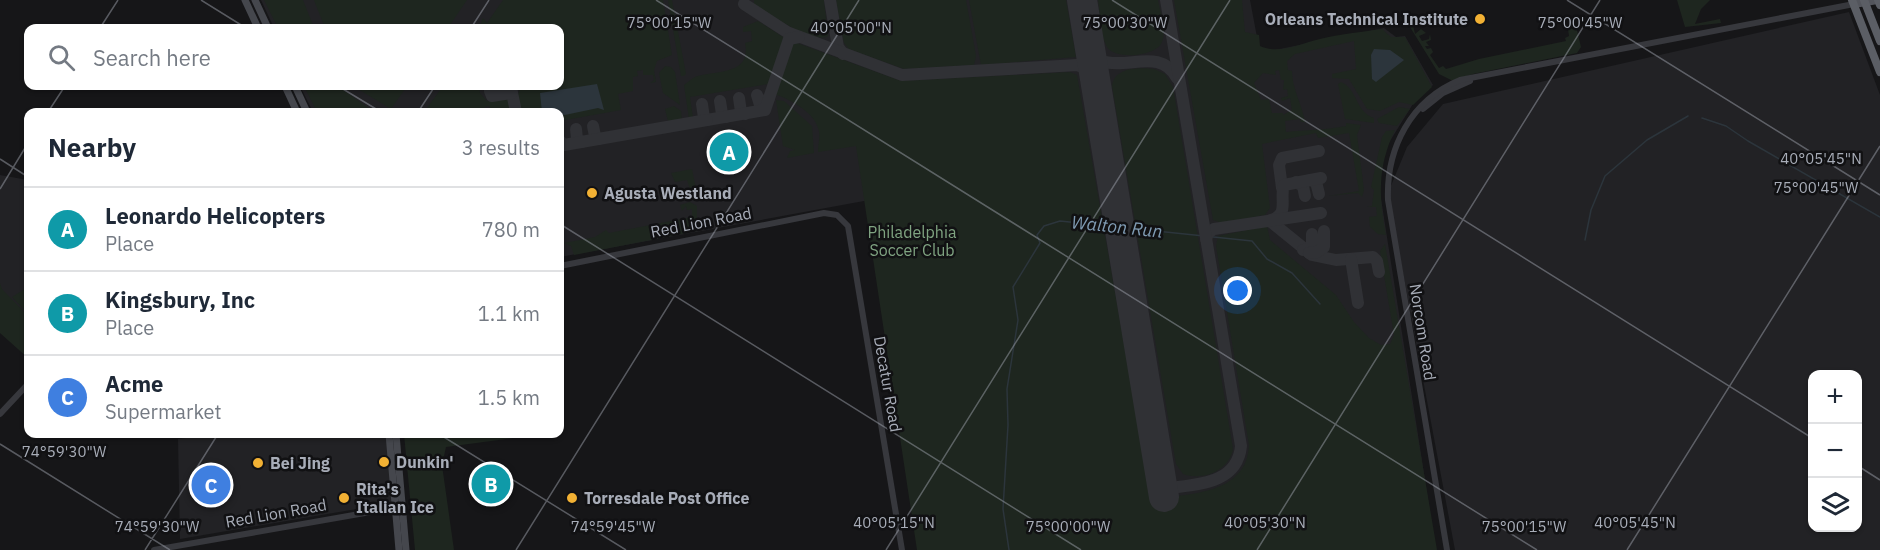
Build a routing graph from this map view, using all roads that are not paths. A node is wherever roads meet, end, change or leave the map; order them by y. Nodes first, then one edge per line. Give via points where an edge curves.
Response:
1 (245, 0) edge
2 (255, 0) edge
3 (1877, 0) edge
4 (1864, 1) edge
5 (1853, 2) edge
6 (1880, 5) edge
7 (256, 24) edge
8 (266, 24) edge
9 (1880, 41) edge
10 (1880, 72) edge
11 (1485, 76) junction
12 (287, 90) edge
13 (297, 90) edge
14 (295, 108) edge
15 (306, 108) edge
16 (1410, 121) junction
17 (846, 223) joint
18 (564, 265) edge
19 (24, 388) edge
20 (0, 414) edge
21 (390, 438) edge
22 (396, 438) edge
23 (399, 507) junction
24 (154, 550) edge
25 (399, 550) edge
26 (406, 550) edge
27 (902, 550) edge
28 (1447, 550) edge

1 - 7 main road
2 - 8 main road
3 - 4 main road
3 - 6 highway
4 - 5 main road
4 - 9 highway
5 - 10 highway
5 - 11 street
11 - 16 street, Norcom Road via 1451,89
11 - 16 street, Norcom Road via 1460,80 1443,88 1424,102
12 - 14 main road
13 - 15 main road
16 - 28 street, Norcom Road via 1391,158 1388,200
17 - 18 street, Red Lion Road via 837,215 824,213
17 - 27 street, Decatur Road
19 - 20 street
21 - 23 main road
22 - 23 main road
23 - 24 street, Red Lion Road
23 - 25 main road
23 - 26 main road

